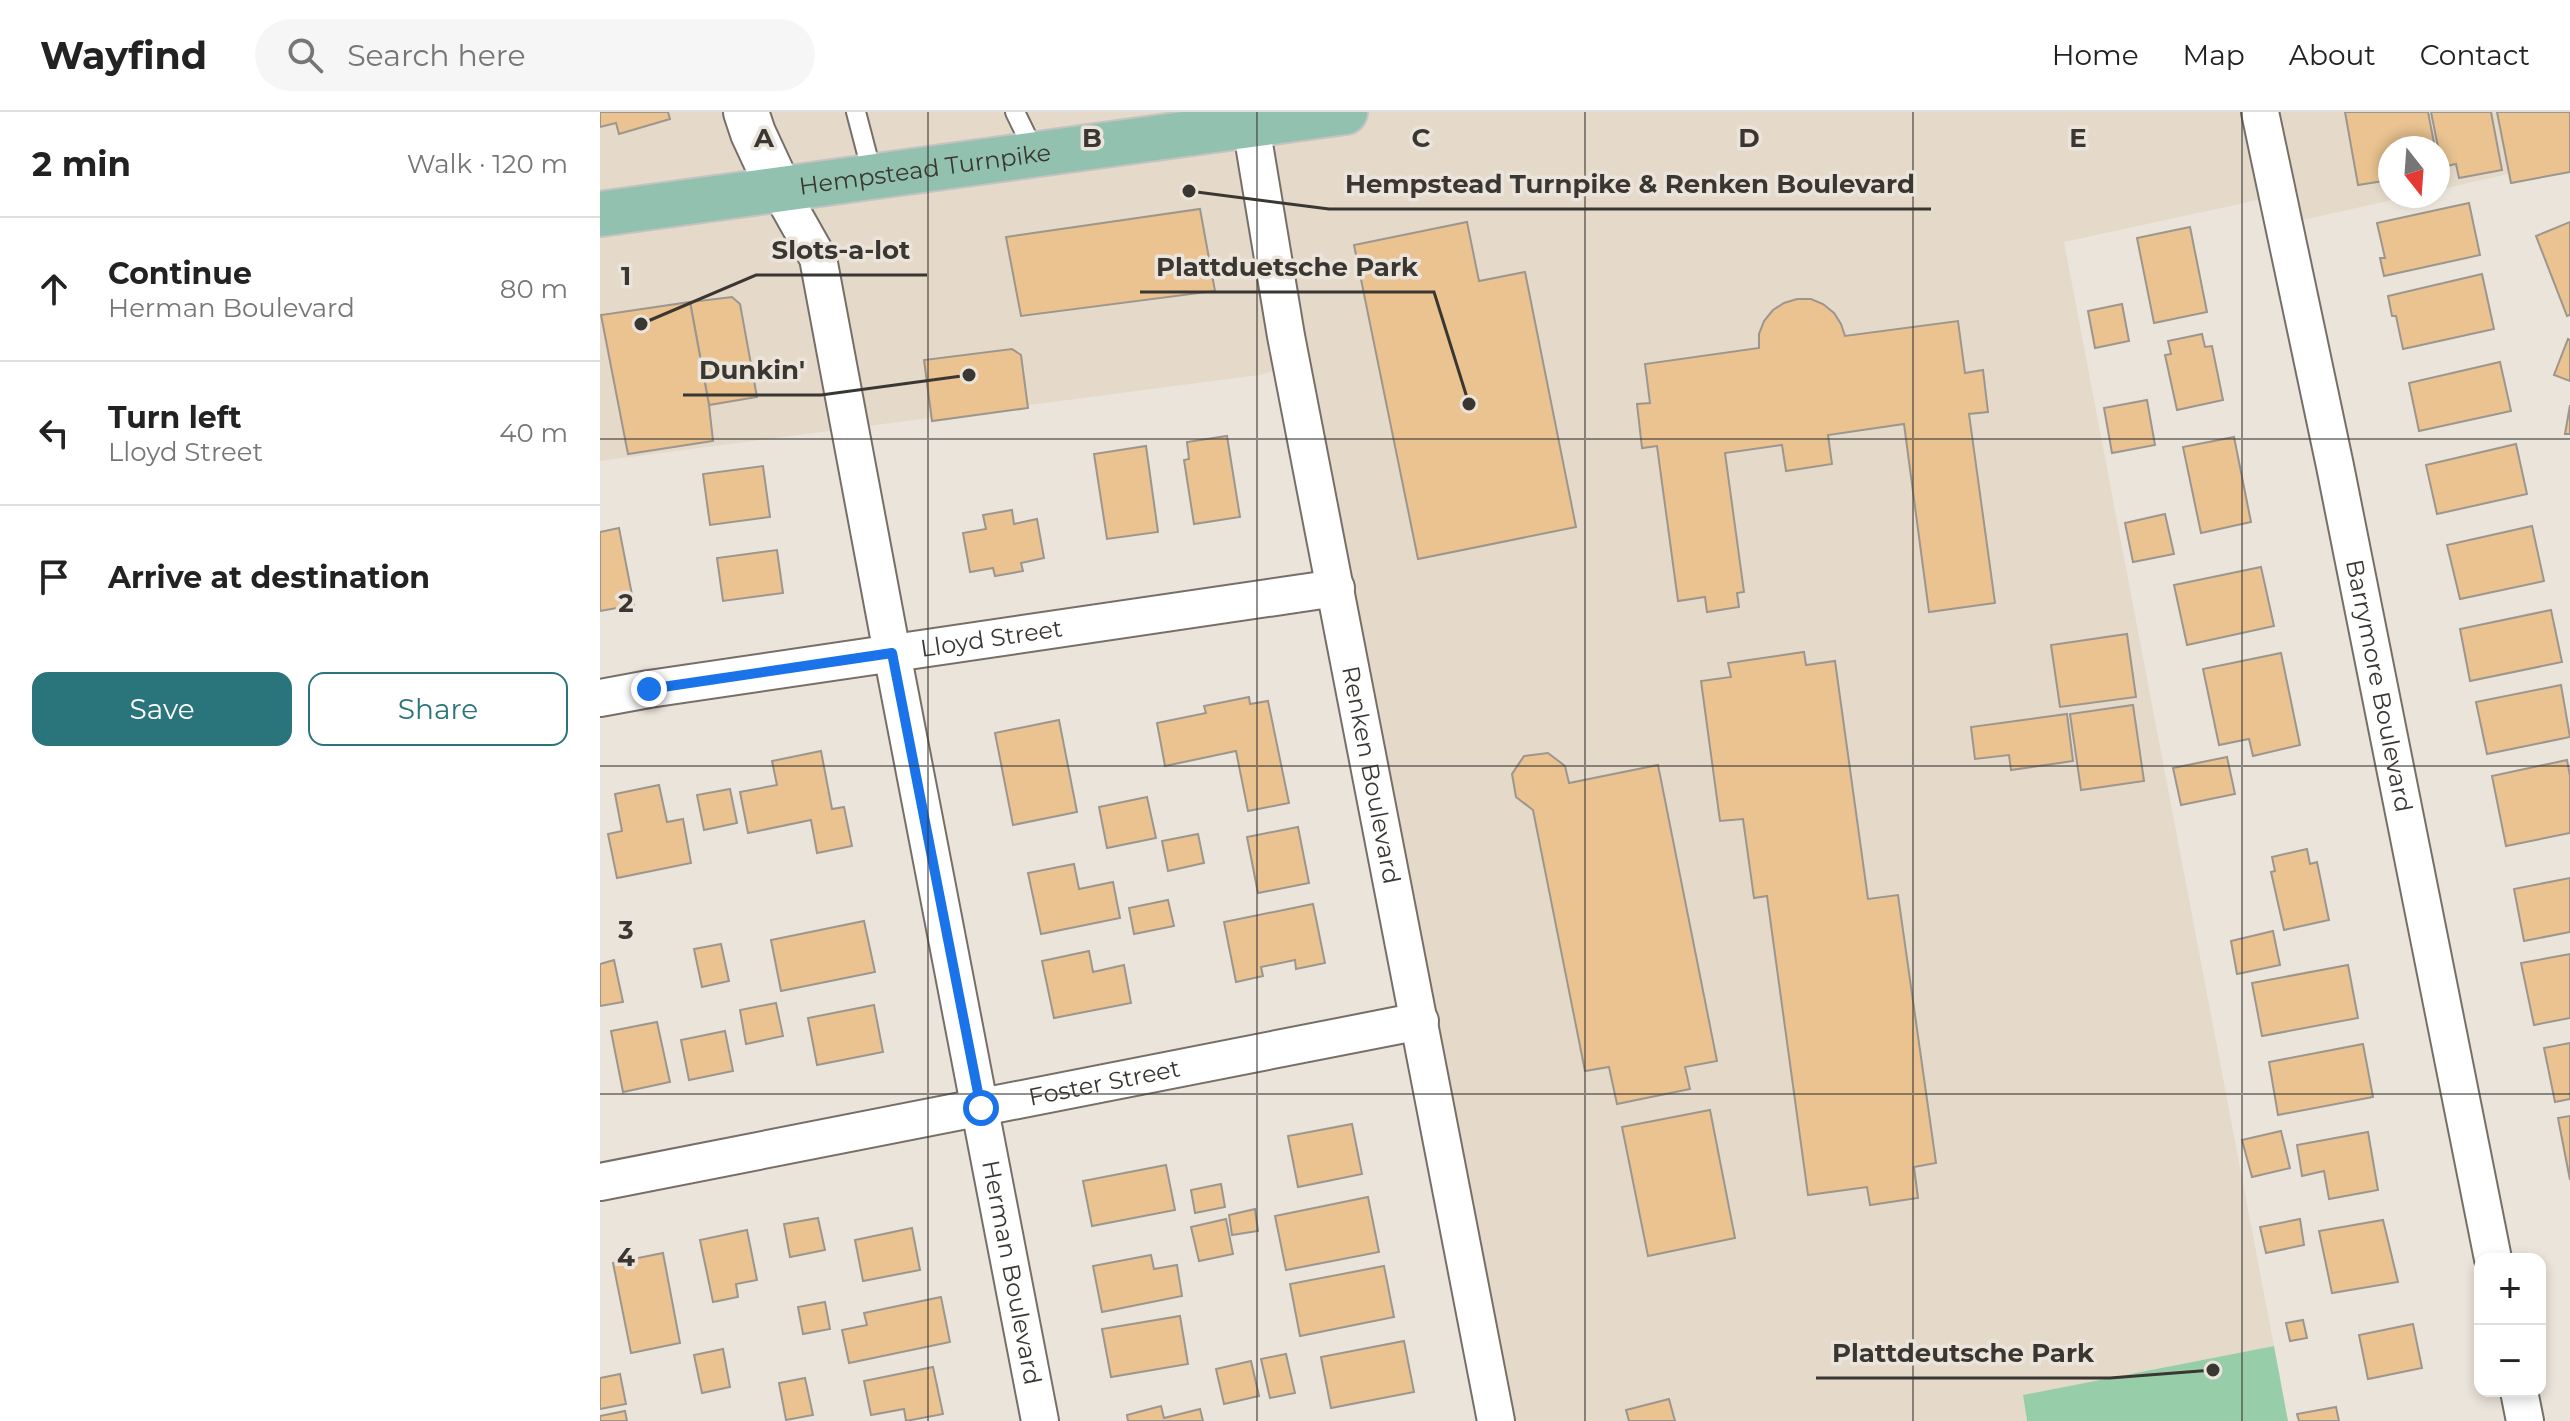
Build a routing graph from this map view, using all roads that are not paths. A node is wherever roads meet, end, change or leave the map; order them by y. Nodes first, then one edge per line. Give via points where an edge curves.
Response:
1 (746, 112) edge
2 (856, 112) edge
3 (1015, 112) edge
4 (1345, 112) edge
5 (2260, 112) edge
6 (1251, 126) junction
7 (1036, 155) junction
8 (873, 177) junction
9 (779, 189) junction
10 (600, 214) edge
11 (1336, 588) junction
12 (892, 653) junction
13 (600, 698) edge
14 (1420, 1021) junction
15 (981, 1108) junction
16 (600, 1182) edge
17 (2492, 1253) edge
18 (2520, 1397) edge
19 (1040, 1421) edge
20 (1496, 1421) edge
21 (2525, 1421) edge

1 - 9 street
2 - 8 lane
3 - 7 lane
4 - 6 main road, Hempstead Turnpike
5 - 17 street, Barrymore Boulevard
6 - 7 main road, Hempstead Turnpike
6 - 11 street, Renken Boulevard
7 - 8 main road, Hempstead Turnpike
8 - 9 main road, Hempstead Turnpike
9 - 10 main road, Hempstead Turnpike
9 - 12 street, Herman Boulevard via 818,258
11 - 12 street, Lloyd Street
11 - 14 street, Renken Boulevard
12 - 13 street, Lloyd Street
12 - 15 street, Herman Boulevard
14 - 15 street, Foster Street
14 - 20 street, Renken Boulevard
15 - 16 street, Foster Street
15 - 19 street, Herman Boulevard
18 - 21 street

